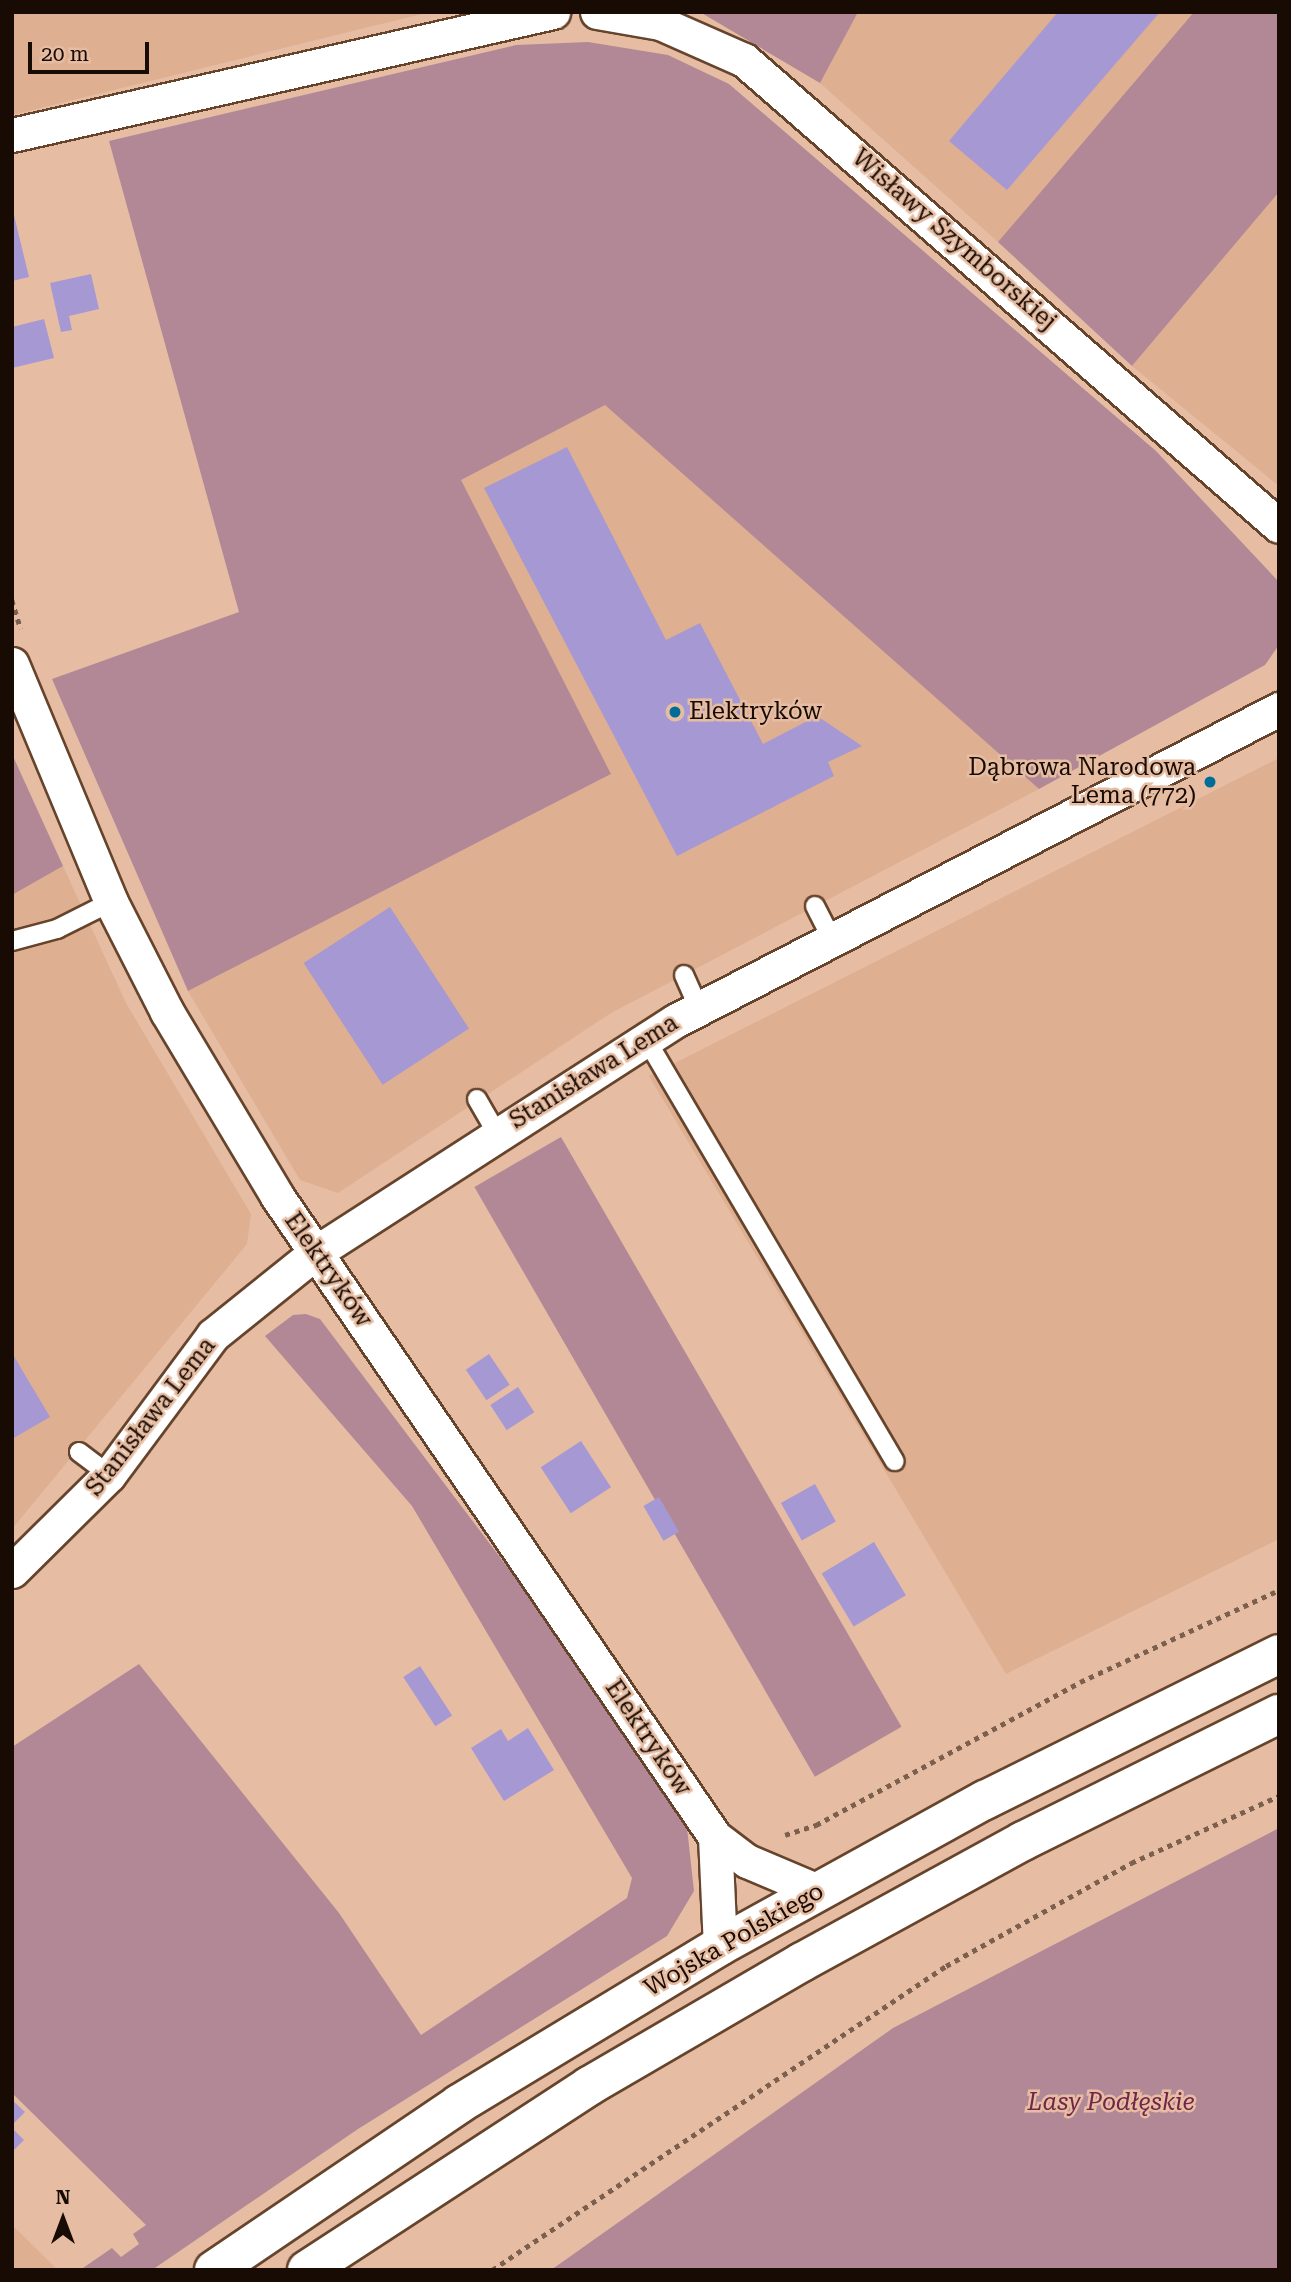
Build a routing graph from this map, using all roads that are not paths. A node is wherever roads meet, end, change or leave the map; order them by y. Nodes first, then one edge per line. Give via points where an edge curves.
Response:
1 (553, 12) edge
2 (597, 12) edge
3 (12, 135) edge
4 (1279, 526) edge
5 (13, 668) edge
6 (1279, 709) edge
7 (111, 902) junction
8 (815, 906) dead end
9 (832, 940) junction
10 (12, 941) edge
11 (684, 975) dead end
12 (699, 1009) junction
13 (646, 1039) junction
14 (477, 1100) dead end
15 (497, 1133) junction
16 (315, 1253) junction
17 (79, 1452) dead end
18 (895, 1461) dead end
19 (109, 1475) junction
20 (12, 1571) edge
21 (1279, 1654) edge
22 (1279, 1714) edge
23 (715, 1837) junction
24 (818, 1891) junction
25 (720, 1946) junction
26 (214, 2270) edge
27 (307, 2270) edge

1 - 3 street
2 - 4 street, Wisławy Szymborskiej via 660,23 744,60
5 - 7 street, Elektryków
6 - 9 street, Stanisława Lema
7 - 10 lane via 57,929
7 - 16 street, Elektryków via 167,1012
8 - 9 lane
9 - 12 street, Stanisława Lema
11 - 12 lane
12 - 13 street, Stanisława Lema
13 - 15 street, Stanisława Lema
13 - 18 lane
14 - 15 lane
15 - 16 street, Stanisława Lema
16 - 19 street, Stanisława Lema via 213,1335
16 - 23 street, Elektryków
17 - 19 lane
19 - 20 street, Stanisława Lema
21 - 24 main road, Wojska Polskiego
22 - 27 main road via 1023,1841 802,1962 589,2087
23 - 24 street, Elektryków via 747,1861
23 - 25 street
24 - 25 main road, Wojska Polskiego
25 - 26 main road, Wojska Polskiego via 459,2105

